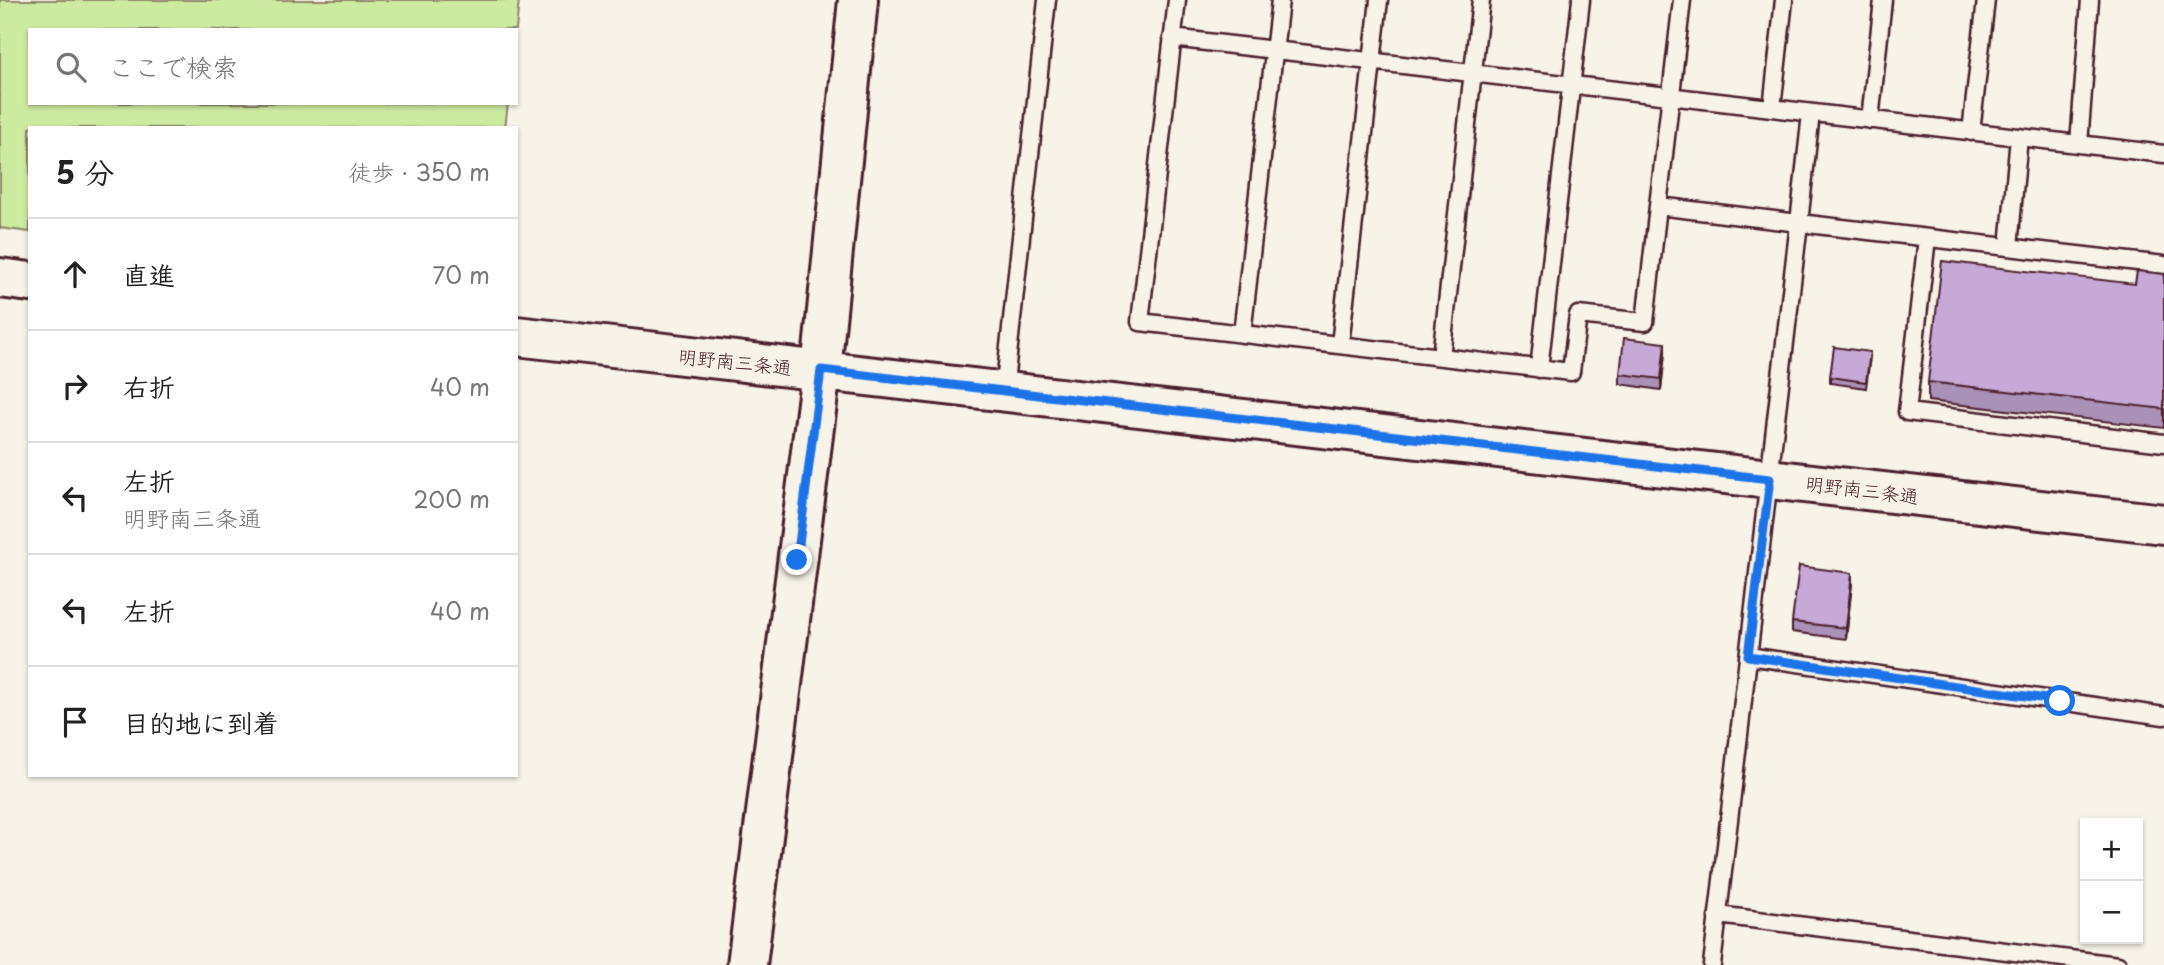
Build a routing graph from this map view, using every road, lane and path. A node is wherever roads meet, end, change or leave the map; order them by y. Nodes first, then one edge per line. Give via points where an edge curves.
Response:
1 (858, 0) edge
2 (1047, 0) edge
3 (1177, 0) edge
4 (1280, 0) edge
5 (1379, 0) edge
6 (1481, 0) edge
7 (1581, 0) edge
8 (1682, 0) edge
9 (1784, 0) edge
10 (1883, 0) edge
11 (1986, 0) edge
12 (2090, 0) edge
13 (1172, 38) junction
14 (1274, 50) junction
15 (1372, 61) junction
16 (1473, 73) junction
17 (1571, 85) junction
18 (1671, 97) junction
19 (1772, 108) junction
20 (1811, 113) junction
21 (1870, 120) junction
22 (1971, 132) junction
23 (2020, 137) junction
24 (2079, 144) junction
25 (2164, 154) edge
26 (1658, 206) junction
27 (1799, 223) junction
28 (1927, 238) junction
29 (2009, 247) junction
30 (2164, 265) edge
31 (0, 278) edge
32 (28, 282) edge
33 (1242, 334) junction
34 (518, 336) edge
35 (1340, 345) junction
36 (1441, 357) junction
37 (1539, 369) junction
38 (821, 370) junction
39 (1004, 391) junction
40 (2164, 443) edge
41 (1770, 479) junction
42 (2164, 524) edge
43 (1748, 656) junction
44 (2164, 716) edge
45 (1718, 915) junction
46 (747, 965) edge
47 (1712, 965) edge
48 (2118, 965) edge

1 - 38 street
2 - 39 lane
3 - 13 lane
4 - 14 lane
5 - 15 lane
6 - 16 lane
7 - 17 lane
8 - 18 lane
9 - 19 lane
10 - 21 lane
11 - 22 lane
12 - 24 lane
13 - 14 lane
13 - 33 lane via 1140,322
14 - 15 lane
14 - 33 lane
15 - 16 lane
15 - 35 lane
16 - 17 lane
16 - 36 lane
17 - 18 lane
17 - 37 lane
18 - 19 lane
18 - 26 lane
19 - 20 lane
20 - 21 lane
20 - 27 lane
21 - 22 lane
22 - 23 lane
23 - 24 lane
23 - 29 lane
24 - 25 lane
26 - 27 lane
26 - 37 lane via 1645,323 1578,315 1572,372
27 - 28 lane
27 - 41 lane
28 - 29 lane
28 - 40 lane via 1907,412
29 - 30 lane
31 - 32 street
33 - 35 lane
34 - 38 street, 明野南三条通
35 - 36 lane
36 - 37 lane
38 - 39 street, 明野南三条通
38 - 46 street
39 - 41 street, 明野南三条通
41 - 42 street, 明野南三条通
41 - 43 lane
43 - 44 lane
43 - 45 lane
45 - 47 lane
45 - 48 lane

